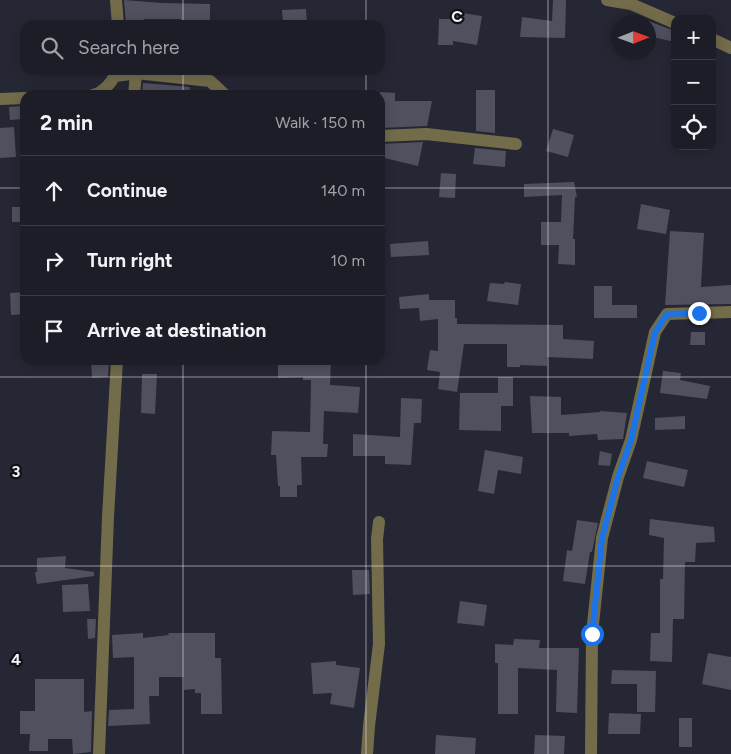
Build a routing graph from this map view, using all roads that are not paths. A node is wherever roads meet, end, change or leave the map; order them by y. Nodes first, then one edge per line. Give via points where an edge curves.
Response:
1 (116, 0) edge
2 (607, 0) edge
3 (118, 20) edge
4 (671, 21) edge
5 (716, 42) edge
6 (731, 48) edge
7 (114, 75) edge
8 (136, 75) edge
9 (154, 75) edge
10 (102, 90) edge
11 (134, 90) edge
12 (220, 90) edge
13 (20, 98) edge
14 (0, 99) edge
15 (385, 136) edge
16 (516, 144) dead end
17 (731, 312) edge
18 (117, 365) edge
19 (379, 522) dead end
20 (99, 754) edge
21 (367, 754) edge
22 (592, 754) edge

1 - 3 street
2 - 4 street via 631,4
5 - 6 street
7 - 10 street
8 - 11 street
9 - 12 street via 210,81
13 - 14 street
15 - 16 street via 426,134
17 - 22 street via 667,314 655,332 631,440 602,538 592,634
18 - 20 street
19 - 21 street via 379,644

